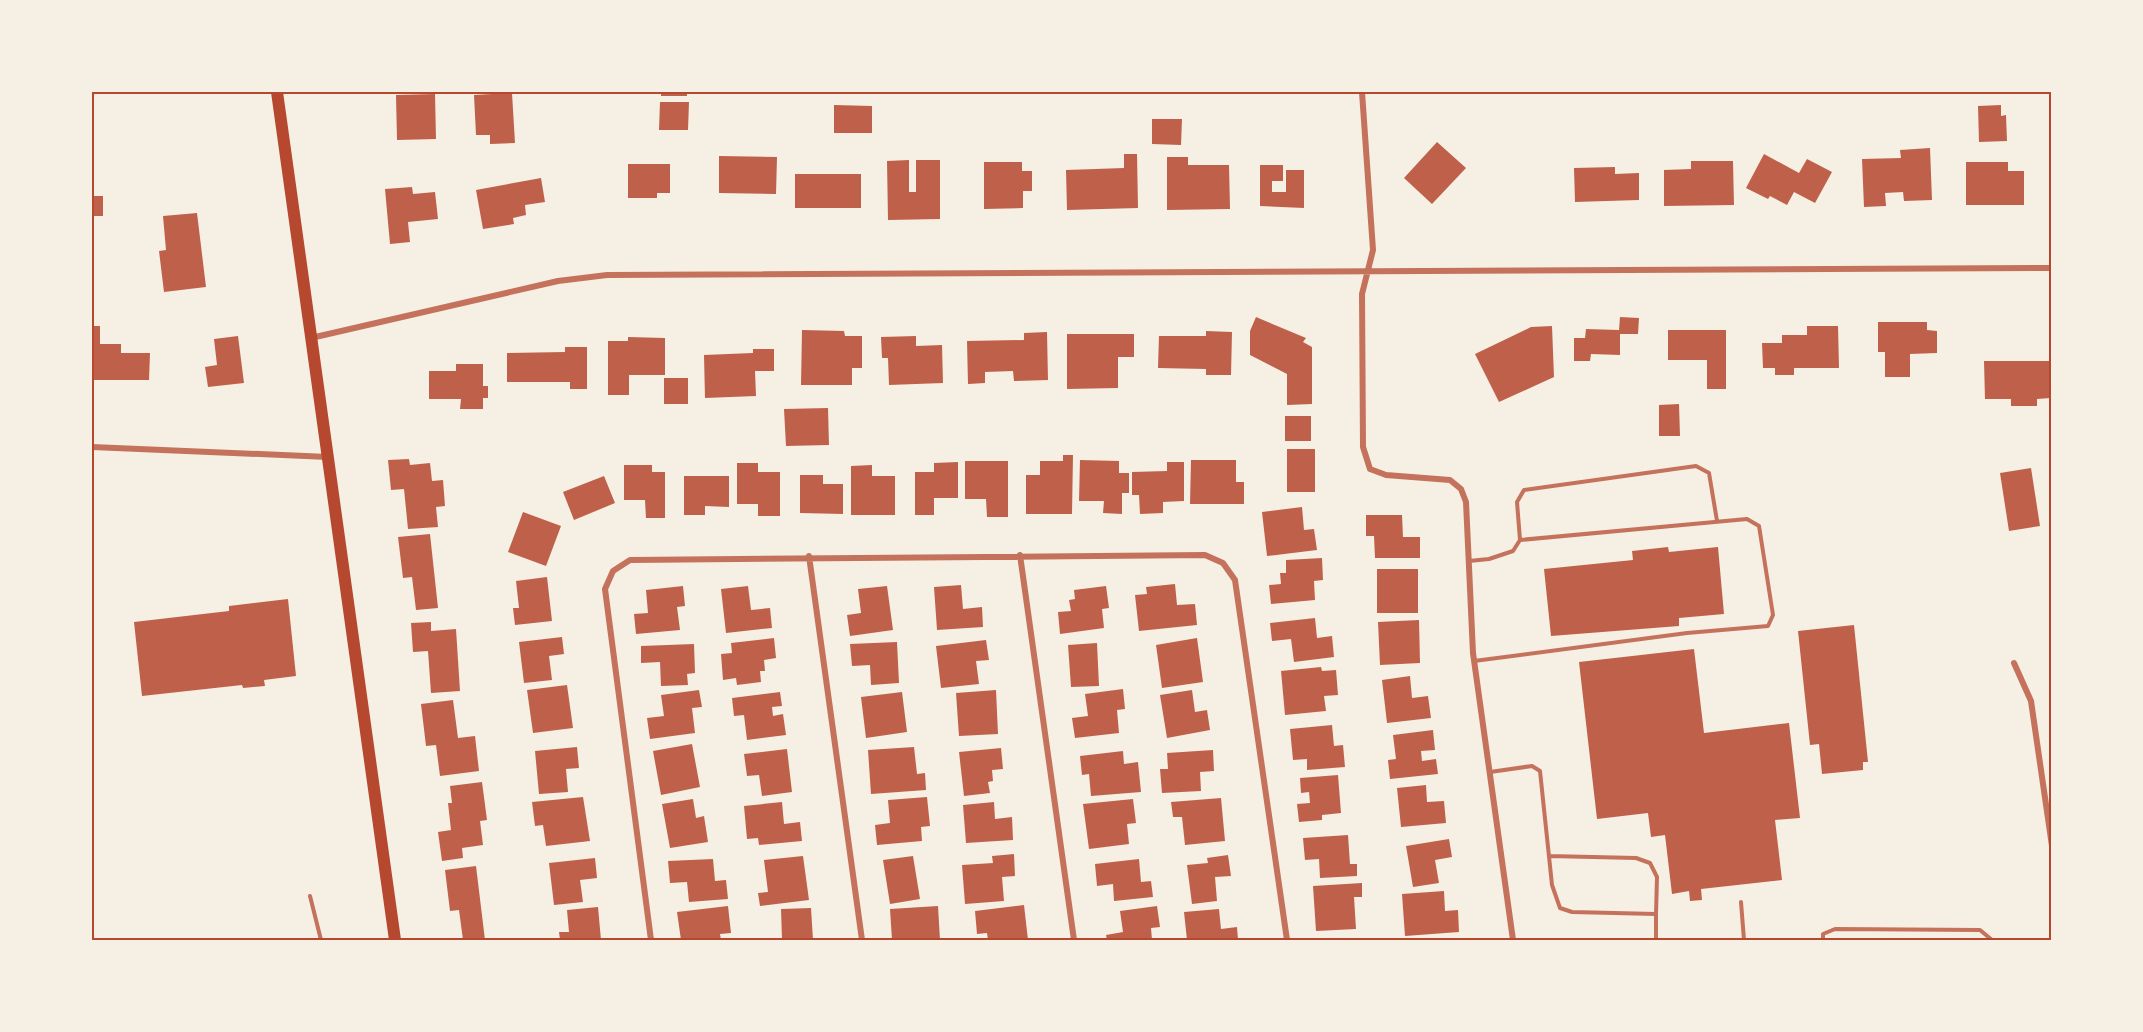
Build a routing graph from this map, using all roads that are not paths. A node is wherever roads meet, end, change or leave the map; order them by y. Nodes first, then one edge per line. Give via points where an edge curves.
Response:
1 (277, 92) edge
2 (1362, 92) edge
3 (2052, 268) edge
4 (1368, 270) junction
5 (311, 339) junction
6 (92, 447) edge
7 (328, 457) junction
8 (1717, 521) junction
9 (1520, 540) junction
10 (1020, 555) junction
11 (809, 556) junction
12 (1469, 561) junction
13 (1474, 661) junction
14 (2014, 663) dead end
15 (1490, 772) junction
16 (2052, 846) edge
17 (1550, 856) junction
18 (310, 896) dead end
19 (1741, 902) dead end
20 (1656, 914) junction
21 (321, 940) edge
22 (395, 940) edge
23 (651, 940) edge
24 (862, 940) edge
25 (1074, 940) edge
26 (1287, 940) edge
27 (1513, 940) edge
28 (1656, 940) edge
29 (1743, 940) edge
30 (1823, 940) edge
31 (1992, 940) edge

1 - 5 main road
2 - 4 street via 1373,250
3 - 4 street
4 - 5 street via 608,275 558,280
4 - 12 street via 1362,294 1363,447 1370,469 1386,475 1450,480 1461,489 1466,502
5 - 7 main road
6 - 7 street
7 - 22 main road
8 - 9 lane
8 - 9 lane via 1709,473 1696,466 1524,490 1517,502
8 - 13 lane via 1748,519 1759,526 1773,615 1768,626
9 - 12 lane via 1512,552
10 - 11 street
10 - 25 street
10 - 26 street via 1205,555 1223,563 1235,580
11 - 23 street via 630,560 613,571 605,589
11 - 24 street
12 - 13 street
13 - 15 street
14 - 16 street via 2031,701
15 - 17 lane via 1532,766 1540,771
15 - 27 street
17 - 20 lane via 1552,885 1560,908 1572,912
17 - 20 lane via 1636,858 1650,863 1658,877
18 - 21 lane
19 - 29 lane
20 - 28 lane
30 - 31 lane via 1823,934 1835,929 1980,930

